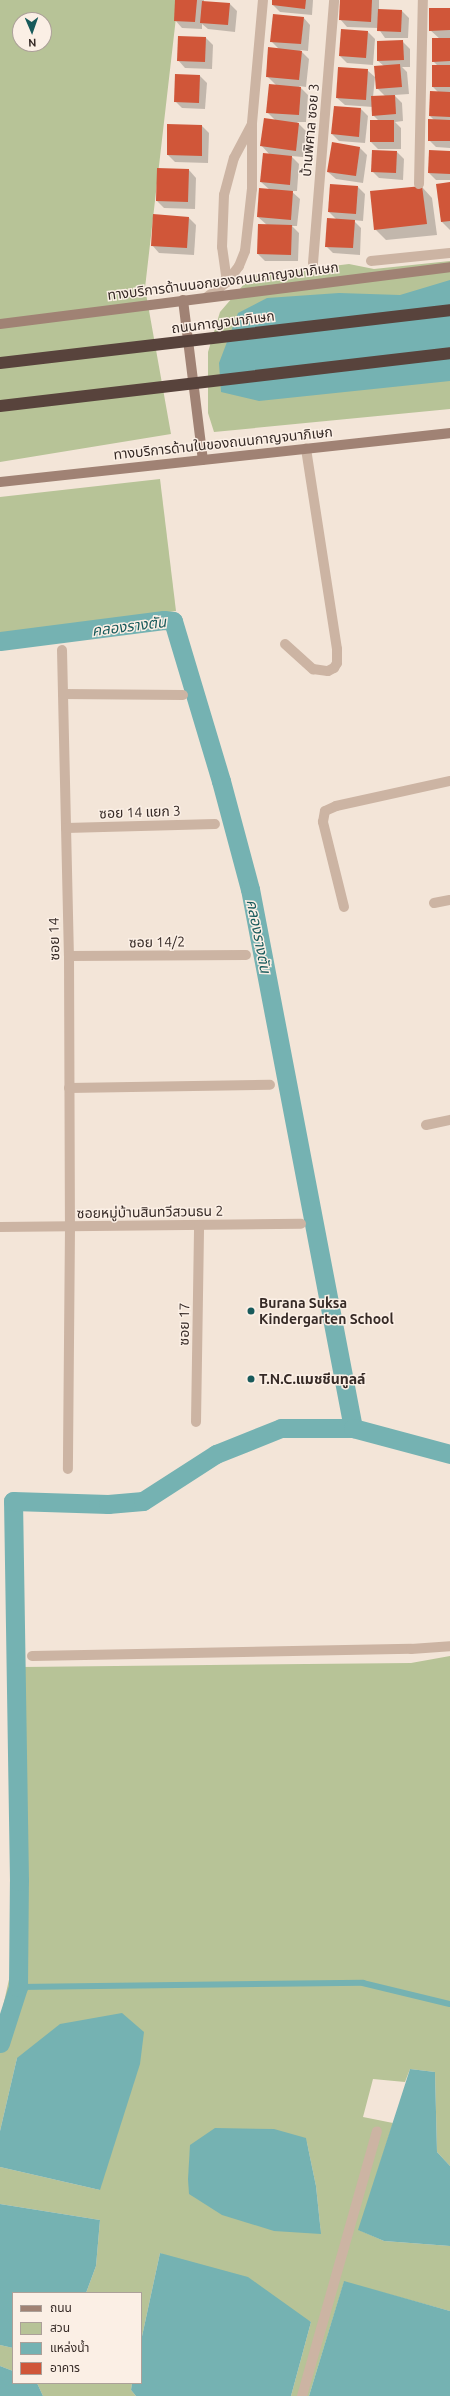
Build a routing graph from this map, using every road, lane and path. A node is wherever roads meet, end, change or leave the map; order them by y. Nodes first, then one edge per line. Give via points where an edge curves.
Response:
1 (263, 0) edge
2 (334, 0) edge
3 (423, 0) edge
4 (252, 123) junction
5 (419, 184) dead end
6 (450, 253) edge
7 (371, 261) dead end
8 (313, 263) dead end
9 (450, 267) edge
10 (227, 282) junction
11 (207, 297) junction
12 (183, 300) junction
13 (450, 310) edge
14 (0, 324) edge
15 (450, 353) edge
16 (0, 363) edge
17 (0, 406) edge
18 (450, 434) edge
19 (306, 448) junction
20 (203, 460) junction
21 (0, 482) edge
22 (285, 644) dead end
23 (62, 650) dead end
24 (63, 694) junction
25 (183, 695) dead end
26 (450, 781) edge
27 (215, 824) dead end
28 (66, 828) junction
29 (450, 900) edge
30 (434, 903) dead end
31 (344, 907) dead end
32 (246, 955) dead end
33 (69, 956) junction
34 (270, 1085) dead end
35 (69, 1088) junction
36 (450, 1120) edge
37 (426, 1125) dead end
38 (301, 1224) dead end
39 (199, 1226) junction
40 (0, 1227) edge
41 (70, 1227) junction
42 (196, 1422) dead end
43 (68, 1469) dead end
44 (450, 1646) edge
45 (32, 1656) dead end
46 (378, 2131) dead end
47 (302, 2396) edge

1 - 4 street
2 - 8 street, บ้านพิศาล ซอย 3
3 - 5 street
4 - 10 street via 252,189 245,252 239,266
4 - 10 street via 234,158 224,195 222,247
6 - 7 street
9 - 11 main road, ทางบริการด้านนอกของถนนกาญจนาภิเษก
10 - 11 street
11 - 12 main road, ทางบริการด้านนอกของถนนกาญจนาภิเษก
12 - 14 main road, ทางบริการด้านนอกของถนนกาญจนาภิเษก
12 - 20 main road
13 - 16 highway, ถนนกาญจนาภิเษก, bridge
15 - 17 highway, bridge
18 - 19 main road, ทางบริการด้านในของถนนกาญจนาภิเษก
19 - 20 main road, ทางบริการด้านในของถนนกาญจนาภิเษก
19 - 22 street via 337,663 328,671 313,669
20 - 21 main road, ทางบริการด้านในของถนนกาญจนาภิเษก
23 - 24 street, ซอย 14
24 - 25 street
24 - 28 street, ซอย 14
26 - 31 street via 336,806 325,811 323,822
27 - 28 street, ซอย 14 แยก 3
28 - 33 street, ซอย 14
29 - 30 street
32 - 33 street, ซอย 14/2
33 - 35 street, ซอย 14
34 - 35 street
35 - 41 street, ซอย 14
36 - 37 street
38 - 39 street, ซอยหมู่บ้านสินทวีสวนธน 2
39 - 41 street, ซอยหมู่บ้านสินทวีสวนธน 2
39 - 42 street, ซอย 17
40 - 41 street, ซอยหมู่บ้านสินทวีสวนธน 2
41 - 43 street, ซอย 14
44 - 45 street via 411,1649
46 - 47 street

